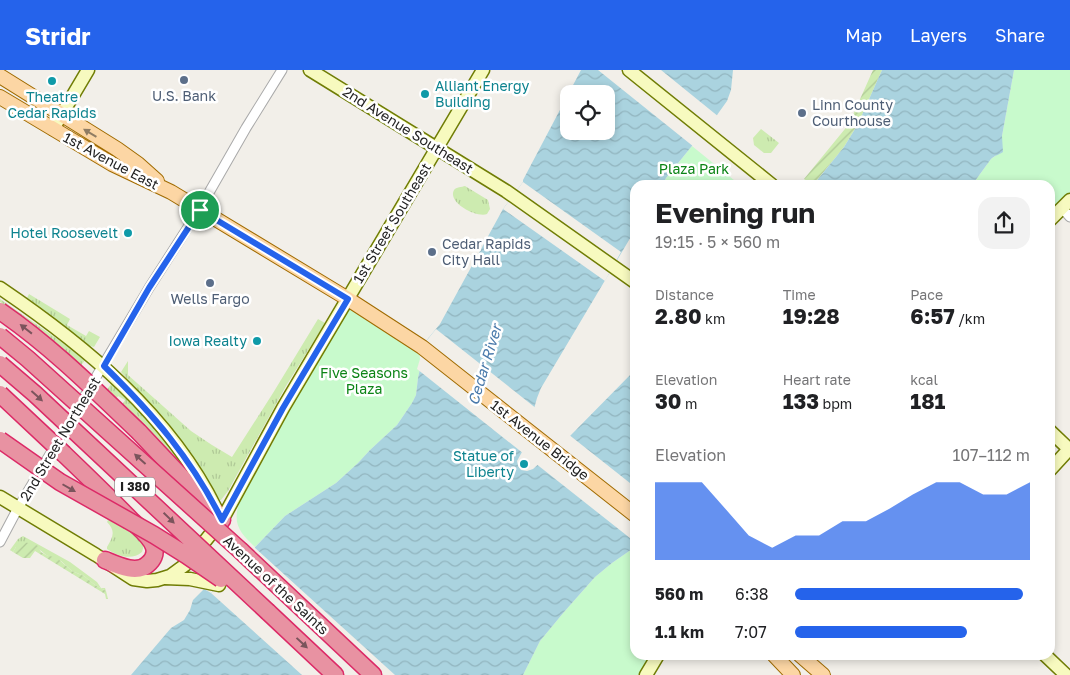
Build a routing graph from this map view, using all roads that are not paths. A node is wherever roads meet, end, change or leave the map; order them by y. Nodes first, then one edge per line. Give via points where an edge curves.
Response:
1 (88, 70) edge
2 (282, 70) edge
3 (310, 70) edge
4 (483, 70) edge
5 (629, 70) edge
6 (0, 76) edge
7 (0, 97) edge
8 (61, 115) junction
9 (53, 129) junction
10 (437, 148) junction
11 (766, 180) edge
12 (171, 192) junction
13 (1067, 208) edge
14 (200, 210) junction
15 (1055, 216) edge
16 (630, 278) edge
17 (0, 288) edge
18 (348, 299) junction
19 (0, 311) edge
20 (0, 336) edge
21 (422, 346) joint
22 (0, 364) edge
23 (104, 366) junction
24 (0, 394) edge
25 (1055, 436) edge
26 (0, 440) edge
27 (1070, 449) edge
28 (1055, 465) edge
29 (103, 491) junction
30 (0, 496) edge
31 (18, 508) junction
32 (630, 511) edge
33 (222, 520) junction
34 (0, 542) edge
35 (105, 560) junction
36 (189, 561) junction
37 (165, 578) junction
38 (219, 585) dead end
39 (268, 612) junction
40 (655, 660) edge
41 (779, 660) edge
42 (806, 660) edge
43 (1050, 660) edge
44 (336, 675) edge
45 (373, 675) edge
46 (646, 675) edge
47 (793, 675) edge
48 (823, 675) edge
49 (1066, 675) edge

1 - 8 street
2 - 14 street, 2nd Street Northeast
3 - 10 street, 2nd Avenue Southeast
4 - 10 street, 1st Street Southeast
5 - 11 street
6 - 8 main road, 1st Avenue East
7 - 9 main road, 1st Avenue East
8 - 9 street
12 -> 8 main road, 1st Avenue East via 130,158
9 - 12 main road, 1st Avenue East via 112,164
10 - 16 street, 2nd Avenue Southeast via 510,193
10 - 18 street, 1st Street Southeast
12 - 14 main road, 1st Avenue East
13 - 15 street
14 - 18 main road, 1st Avenue East
14 - 23 street, 2nd Street Northeast via 149,288
17 - 23 street
18 - 21 main road, 1st Avenue East
18 - 33 street, 1st Street Southeast
33 -> 19 highway, bridge via 139,432 53,352
45 -> 20 highway, Avenue of the Saints / I 380, bridge via 241,551
21 - 32 main road, 1st Avenue Bridge
22 -> 39 highway, Avenue of the Saints / I 380, bridge
23 - 31 street, 2nd Street Northeast
23 - 33 street via 166,432 195,472
24 - 29 highway, bridge
25 - 27 street
26 -> 39 highway, bridge via 60,482 176,549
27 - 28 street
29 - 35 highway via 154,546 153,558 140,569
29 - 36 highway
30 - 31 street
31 - 34 street, 2nd Street Northeast
31 - 35 street
33 - 36 street, 1st Street Southeast
35 - 37 street via 133,579
36 - 37 street, 1st Street Southeast
37 - 38 street
39 -> 44 highway, Avenue of the Saints / I 380
40 - 46 street
41 - 47 main road
42 - 48 main road
43 - 49 street

